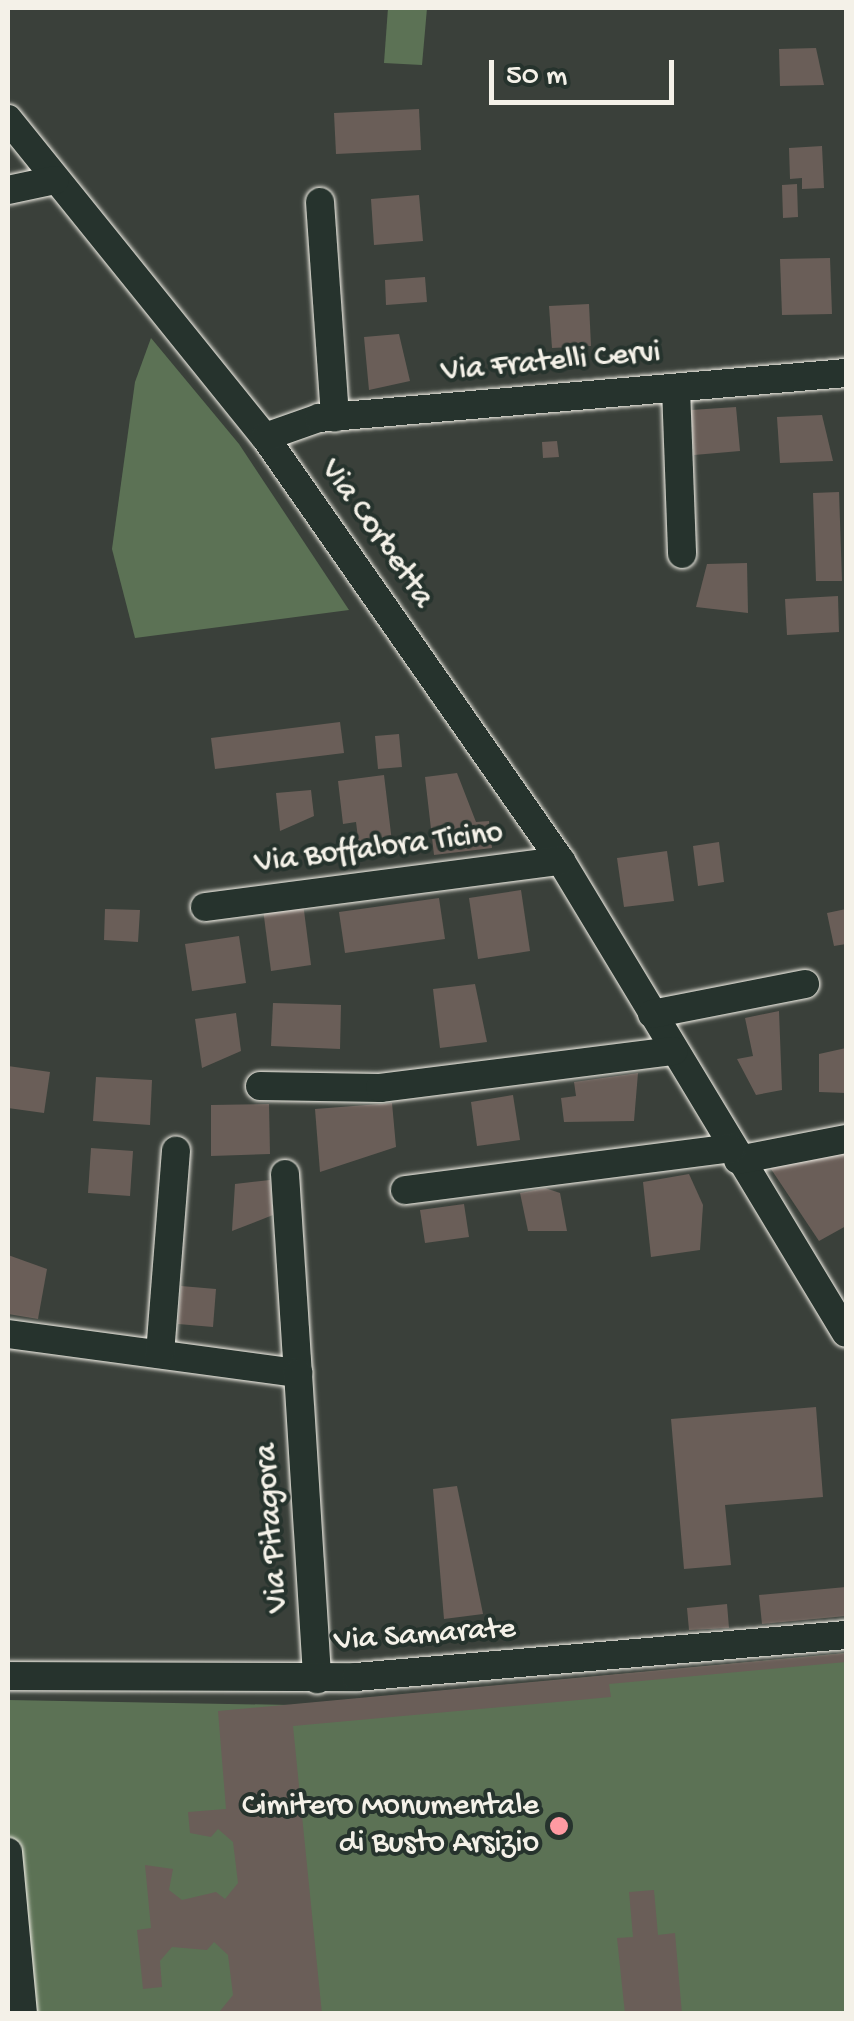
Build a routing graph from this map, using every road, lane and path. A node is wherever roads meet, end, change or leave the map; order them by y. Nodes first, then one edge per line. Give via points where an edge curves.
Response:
1 (8, 120) edge
2 (56, 180) junction
3 (8, 190) edge
4 (320, 202) dead end
5 (846, 373) edge
6 (676, 388) junction
7 (846, 396) edge
8 (335, 417) junction
9 (266, 436) junction
10 (682, 554) dead end
11 (561, 861) junction
12 (205, 906) dead end
13 (805, 984) dead end
14 (652, 1014) junction
15 (674, 1051) junction
16 (260, 1086) dead end
17 (846, 1138) edge
18 (176, 1150) dead end
19 (734, 1154) junction
20 (285, 1174) dead end
21 (405, 1190) dead end
22 (846, 1333) edge
23 (8, 1334) edge
24 (160, 1354) junction
25 (298, 1373) junction
26 (846, 1635) edge
27 (8, 1676) edge
28 (317, 1679) junction
29 (8, 1852) edge
30 (23, 2014) edge

1 - 2 street, Via Corbetta
2 - 3 street
2 - 9 street, Via Corbetta
4 - 8 street
5 - 6 street, Via Fratelli Cervi
5 - 7 street
6 - 8 street, Via Fratelli Cervi
6 - 10 street
8 - 9 street, Via Fratelli Cervi
9 - 11 street, Via Corbetta
11 - 12 street, Via Boffalora Ticino
11 - 14 street, Via Corbetta
13 - 14 street
14 - 15 street, Via Corbetta
15 - 16 street via 380,1088
15 - 19 street, Via Corbetta
17 - 19 street
18 - 24 street
19 - 21 street
19 - 22 street, Via Corbetta
20 - 25 street, Via Pitagora
23 - 24 street
24 - 25 street
25 - 28 street, Via Pitagora
26 - 28 street, Via Samarate
27 - 28 street, Via Samarate
29 - 30 street

